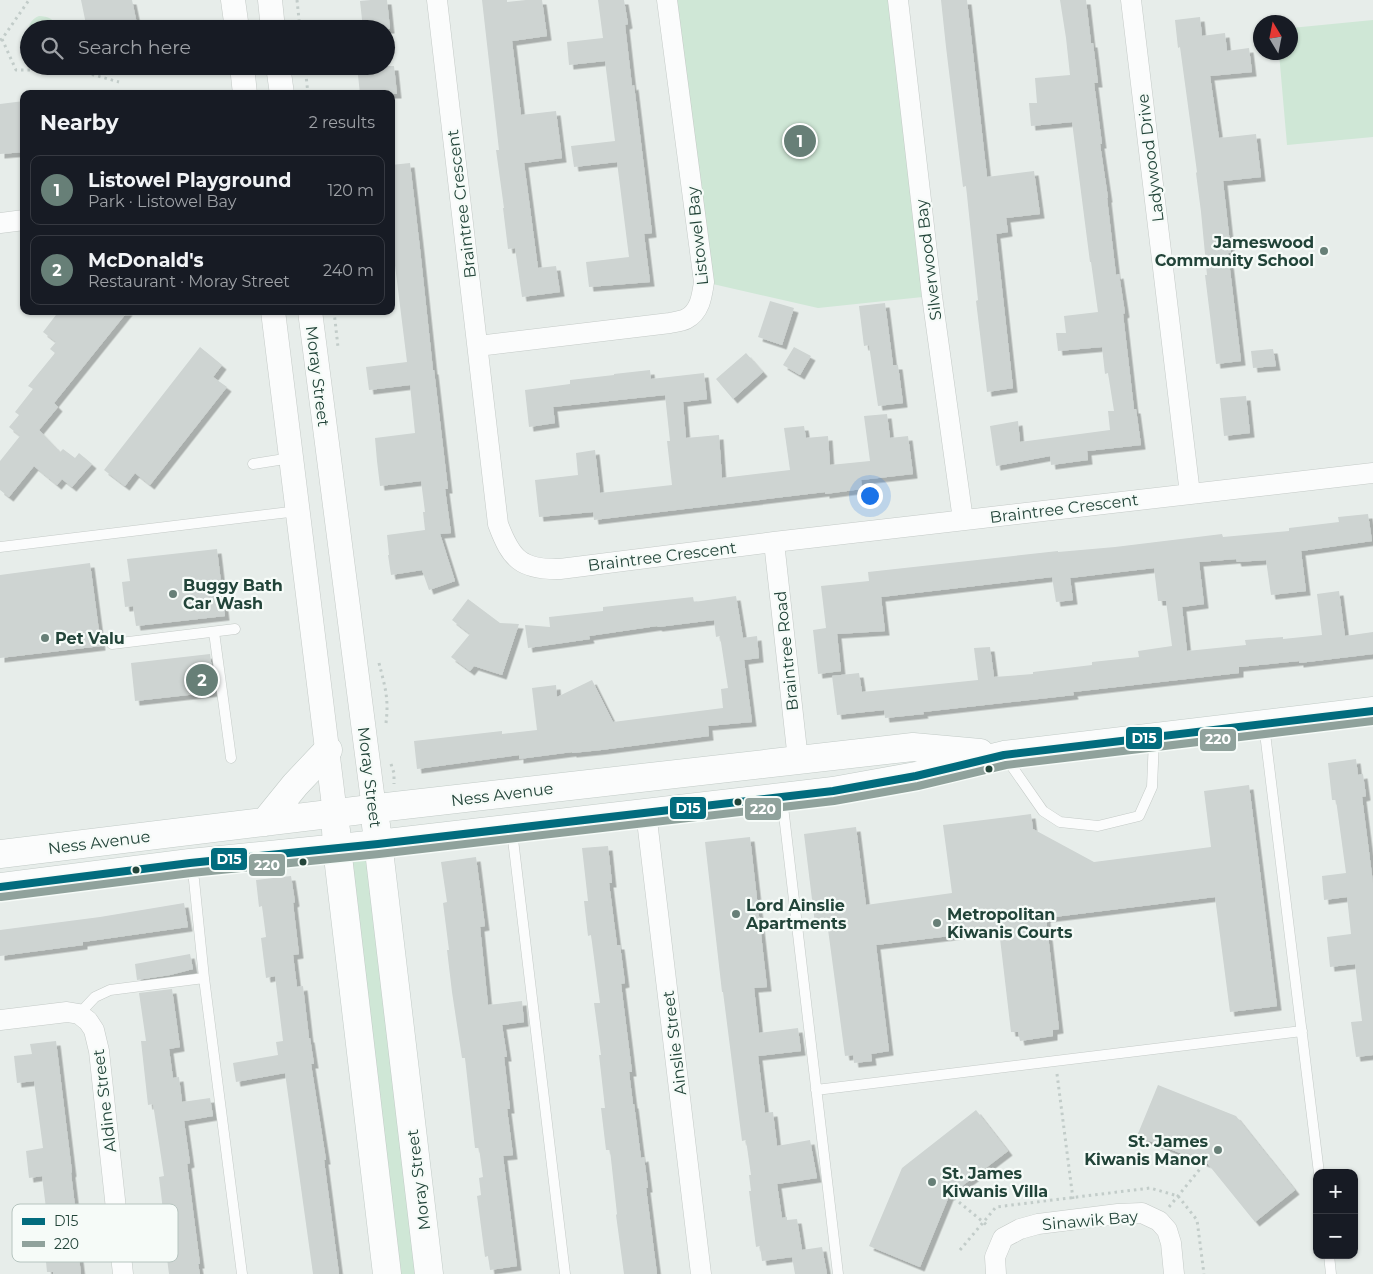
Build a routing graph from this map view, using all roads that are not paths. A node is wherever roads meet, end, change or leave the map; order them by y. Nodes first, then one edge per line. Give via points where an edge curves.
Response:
1 (233, 0) edge
2 (270, 0) edge
3 (437, 0) edge
4 (666, 0) edge
5 (898, 0) edge
6 (1131, 0) edge
7 (236, 20) edge
8 (272, 20) edge
9 (243, 75) edge
10 (279, 75) edge
11 (245, 90) edge
12 (281, 90) edge
13 (20, 220) edge
14 (0, 222) edge
15 (274, 315) edge
16 (311, 315) edge
17 (478, 346) junction
18 (292, 458) junction
19 (253, 464) dead end
20 (1373, 473) edge
21 (1190, 494) junction
22 (298, 511) junction
23 (963, 520) junction
24 (774, 542) junction
25 (0, 547) edge
26 (234, 629) dead end
27 (214, 632) junction
28 (112, 644) dead end
29 (1373, 711) edge
30 (1264, 724) junction
31 (1154, 737) junction
32 (328, 750) junction
33 (1004, 755) junction
34 (231, 758) dead end
35 (798, 760) junction
36 (782, 797) junction
37 (374, 809) junction
38 (646, 812) junction
39 (335, 814) junction
40 (265, 822) junction
41 (512, 828) junction
42 (378, 844) junction
43 (337, 848) junction
44 (0, 854) edge
45 (190, 864) junction
46 (0, 887) edge
47 (204, 978) junction
48 (79, 1014) junction
49 (0, 1020) edge
50 (1302, 1031) junction
51 (816, 1090) junction
52 (1319, 1169) edge
53 (115, 1204) edge
54 (1329, 1259) edge
55 (242, 1274) edge
56 (387, 1274) edge
57 (429, 1274) edge
58 (565, 1274) edge
59 (701, 1274) edge
60 (838, 1274) edge
61 (996, 1274) edge
62 (1174, 1274) edge
63 (1331, 1274) edge

1 - 7 street
2 - 8 street
3 - 17 street, Braintree Crescent
4 - 17 street, Listowel Bay via 704,282 698,308 688,318 670,324
5 - 23 street, Silverwood Bay via 932,296
6 - 21 street, Ladywood Drive
9 - 11 street
10 - 12 street
13 - 14 street
15 - 18 street
16 - 37 street, Moray Street
17 - 24 street, Braintree Crescent via 498,524 508,548 524,564 560,569
18 - 19 lane
18 - 22 street
20 - 21 street, Braintree Crescent
21 - 23 street, Braintree Crescent
22 - 25 lane
22 - 32 street
23 - 24 street, Braintree Crescent
24 - 35 street, Braintree Road
26 - 27 lane
27 - 28 lane
27 - 34 lane
29 - 30 main road, Ness Avenue
30 - 31 main road, Ness Avenue
30 - 50 lane
31 - 33 main road, Ness Avenue
31 - 33 lane via 1152,788 1139,816 1098,826 1060,822 1044,811
32 - 39 street
32 - 40 main road
33 - 35 main road, Ness Avenue via 913,748
33 - 36 main road, Ness Avenue via 916,776
35 - 37 main road, Ness Avenue
36 - 38 main road, Ness Avenue
36 - 51 lane
37 - 39 main road, Ness Avenue
37 - 42 main road, Moray Street
38 - 41 main road, Ness Avenue
38 - 59 street, Ainslie Street
39 - 40 main road, Ness Avenue
39 - 43 main road
40 - 44 main road, Ness Avenue
41 - 42 main road, Ness Avenue
41 - 58 lane
42 - 43 main road, Ness Avenue
42 - 57 main road, Moray Street
43 - 45 main road, Ness Avenue
43 - 56 main road
45 - 46 main road, Ness Avenue
45 - 47 lane
47 - 48 lane via 110,990 95,997
47 - 55 lane
48 - 49 street via 67,1012
48 - 53 street, Aldine Street via 94,1030 99,1051
50 - 51 lane
50 - 52 lane
51 - 60 lane
54 - 63 lane
61 - 62 street, Sinawik Bay via 995,1256 1003,1238 1020,1229 1038,1224 1142,1213 1159,1221 1167,1230

